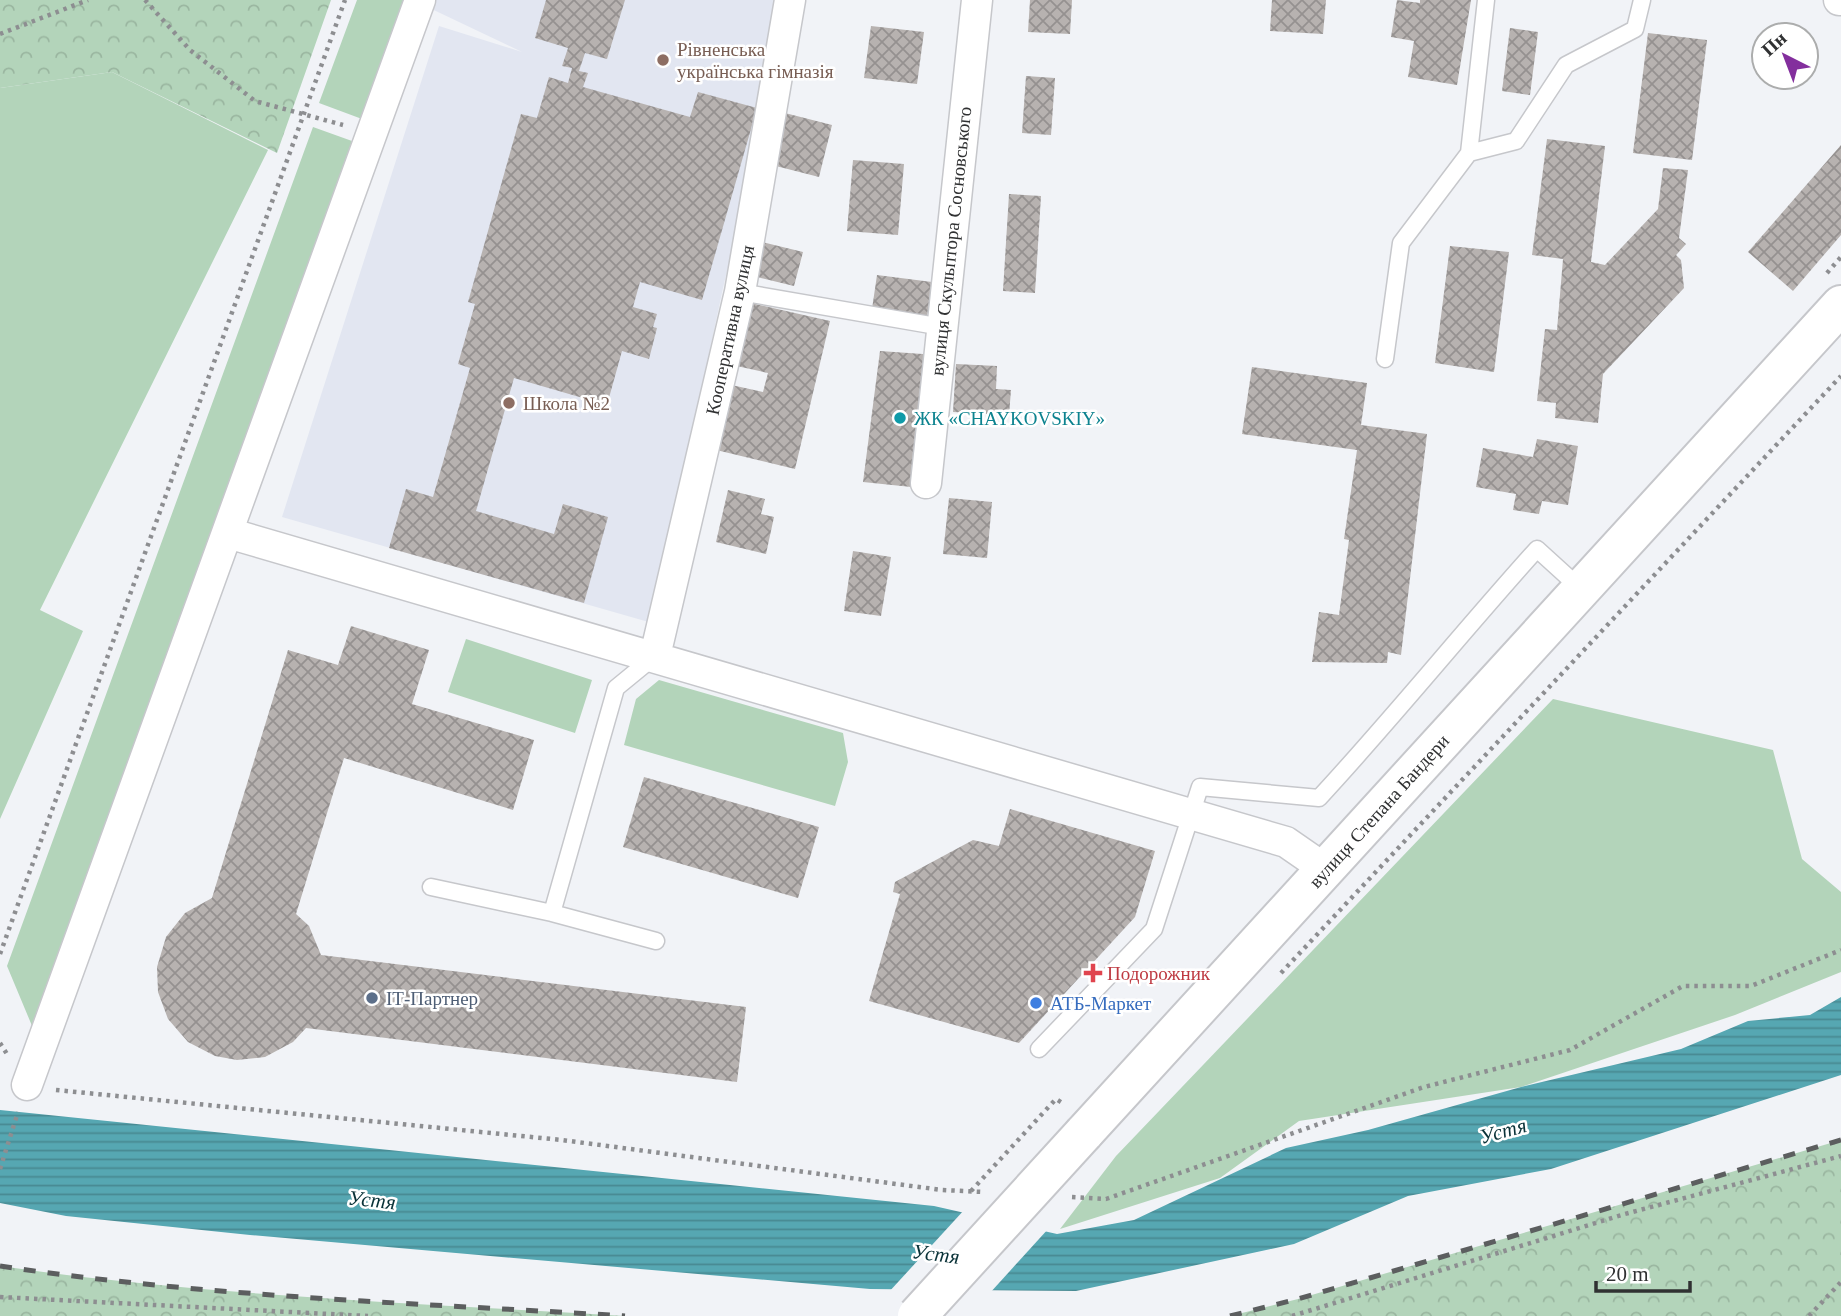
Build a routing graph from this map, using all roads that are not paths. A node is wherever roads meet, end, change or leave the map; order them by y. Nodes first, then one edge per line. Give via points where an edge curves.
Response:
1 (420, 0) edge
2 (790, 0) edge
3 (977, 0) edge
4 (1486, 0) edge
5 (1642, 0) edge
6 (1469, 153) junction
7 (740, 292) junction
8 (1841, 305) edge
9 (942, 327) junction
10 (1385, 359) dead end
11 (926, 483) dead end
12 (228, 533) junction
13 (1581, 589) junction
14 (655, 656) junction
15 (1191, 814) junction
16 (1325, 869) junction
17 (431, 887) dead end
18 (552, 913) junction
19 (656, 941) dead end
20 (1039, 1049) dead end
21 (27, 1084) road end
22 (917, 1316) edge

1 - 12 street
2 - 7 street, Кооперативна вулиця
3 - 9 street, вулиця Скульптора Сосновського
4 - 6 lane
5 - 6 lane via 1635,29 1566,65 1516,141
6 - 10 lane via 1401,243
7 - 9 lane
7 - 14 street, Кооперативна вулиця
8 - 13 main road, вулиця Степана Бандери
9 - 11 street, вулиця Скульптора Сосновського
12 - 14 street
12 - 21 street
13 - 15 lane via 1536,549 1319,798 1200,787
13 - 16 main road, вулиця Степана Бандери
14 - 15 street
14 - 18 lane via 617,688
15 - 16 street via 1286,842
15 - 20 lane via 1154,929
16 - 22 main road, вулиця Степана Бандери, bridge
17 - 18 lane
18 - 19 lane

